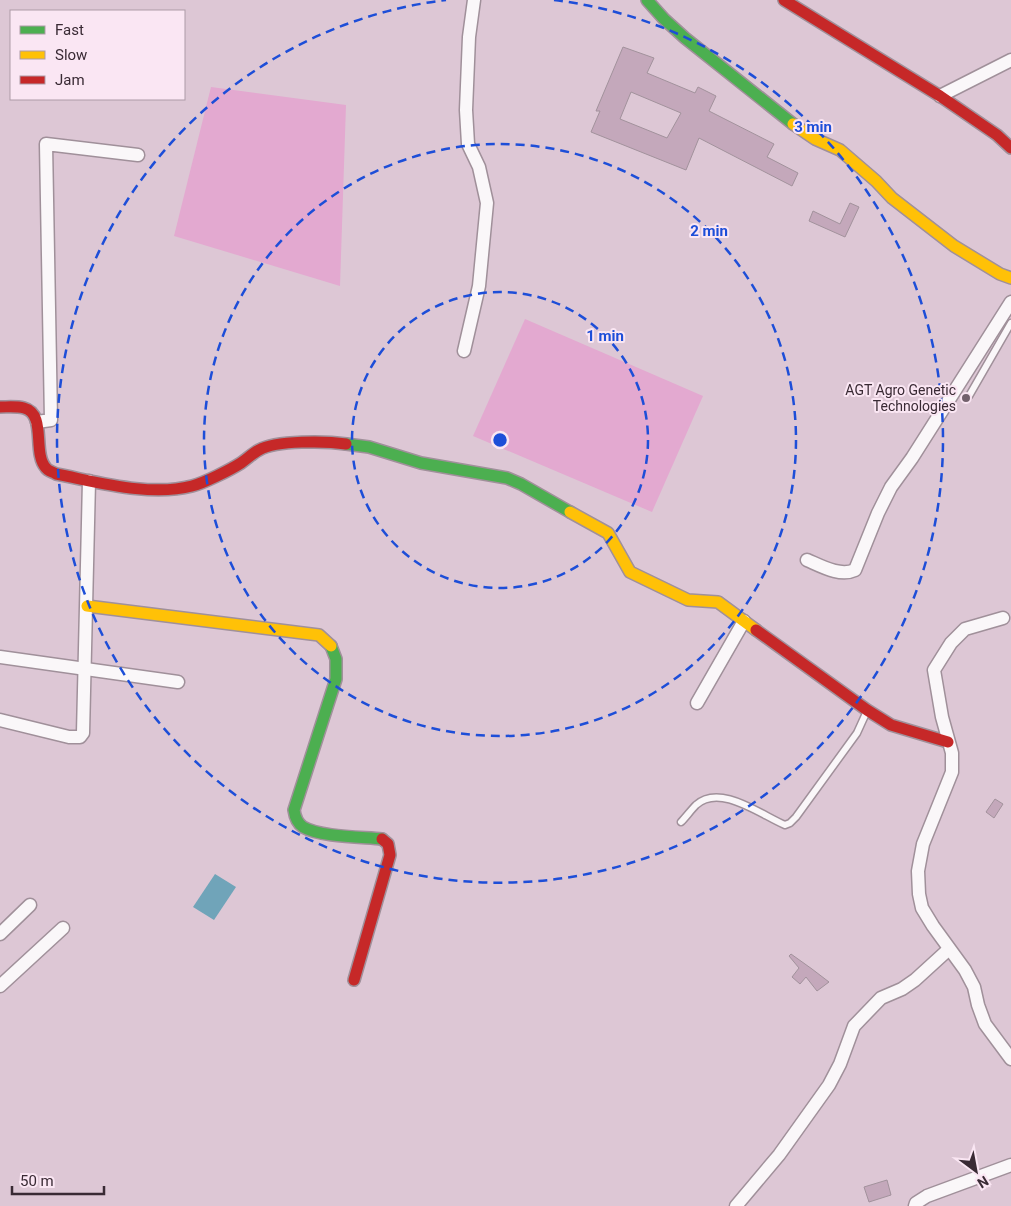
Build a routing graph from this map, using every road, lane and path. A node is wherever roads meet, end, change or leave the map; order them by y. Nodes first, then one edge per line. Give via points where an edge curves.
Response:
1 (474, 0) edge
2 (646, 0) edge
3 (784, 0) edge
4 (1011, 60) edge
5 (940, 96) junction
6 (1011, 148) edge
7 (138, 155) dead end
8 (1011, 278) edge
9 (1011, 302) edge
10 (1011, 323) edge
11 (464, 351) dead end
12 (969, 396) dead end
13 (0, 407) edge
14 (37, 422) junction
15 (89, 481) junction
16 (807, 560) dead end
17 (86, 606) junction
18 (1003, 618) dead end
19 (744, 622) junction
20 (0, 657) edge
21 (86, 669) junction
22 (178, 682) dead end
23 (697, 703) dead end
24 (867, 710) junction
25 (0, 720) edge
26 (948, 742) junction
27 (681, 822) dead end
28 (30, 905) dead end
29 (63, 928) dead end
30 (0, 934) edge
31 (949, 949) junction
32 (354, 980) dead end
33 (0, 986) edge
34 (1011, 1059) edge
35 (1011, 1165) edge
36 (736, 1206) edge
37 (915, 1206) edge

1 - 11 street via 468,37 468,144 479,167 487,203 479,286
2 - 8 street via 685,38 790,122 815,139 840,150 892,198 954,246
3 - 5 street
4 - 5 street
5 - 6 street
7 - 14 street via 46,144 51,420
9 - 16 street via 891,487 855,570 831,570
10 - 12 lane
13 - 14 street via 27,408
14 - 15 street via 41,458 46,468 56,474
15 - 17 street
15 - 19 street via 138,489 170,489 193,486 277,444 334,442 369,447 421,463 507,478 521,484 603,528 630,572 688,600 718,602
17 - 21 street
17 - 32 street via 319,636 328,640 338,667 336,679 294,810 295,818 305,828 328,834 383,839 390,848
18 - 26 street via 965,629 951,643 934,670
19 - 23 street
19 - 24 street
20 - 21 street
21 - 22 street
21 - 25 street via 84,730 80,737
24 - 26 street via 891,725
24 - 27 lane via 857,734 790,823 785,825 721,796 697,804
26 - 31 street via 952,753 952,772 923,844 918,871 922,908
28 - 30 street
29 - 33 street
31 - 34 street via 974,987 985,1024
31 - 36 street via 915,980 881,998 854,1026 840,1064 823,1093 779,1155
35 - 37 street via 927,1196

